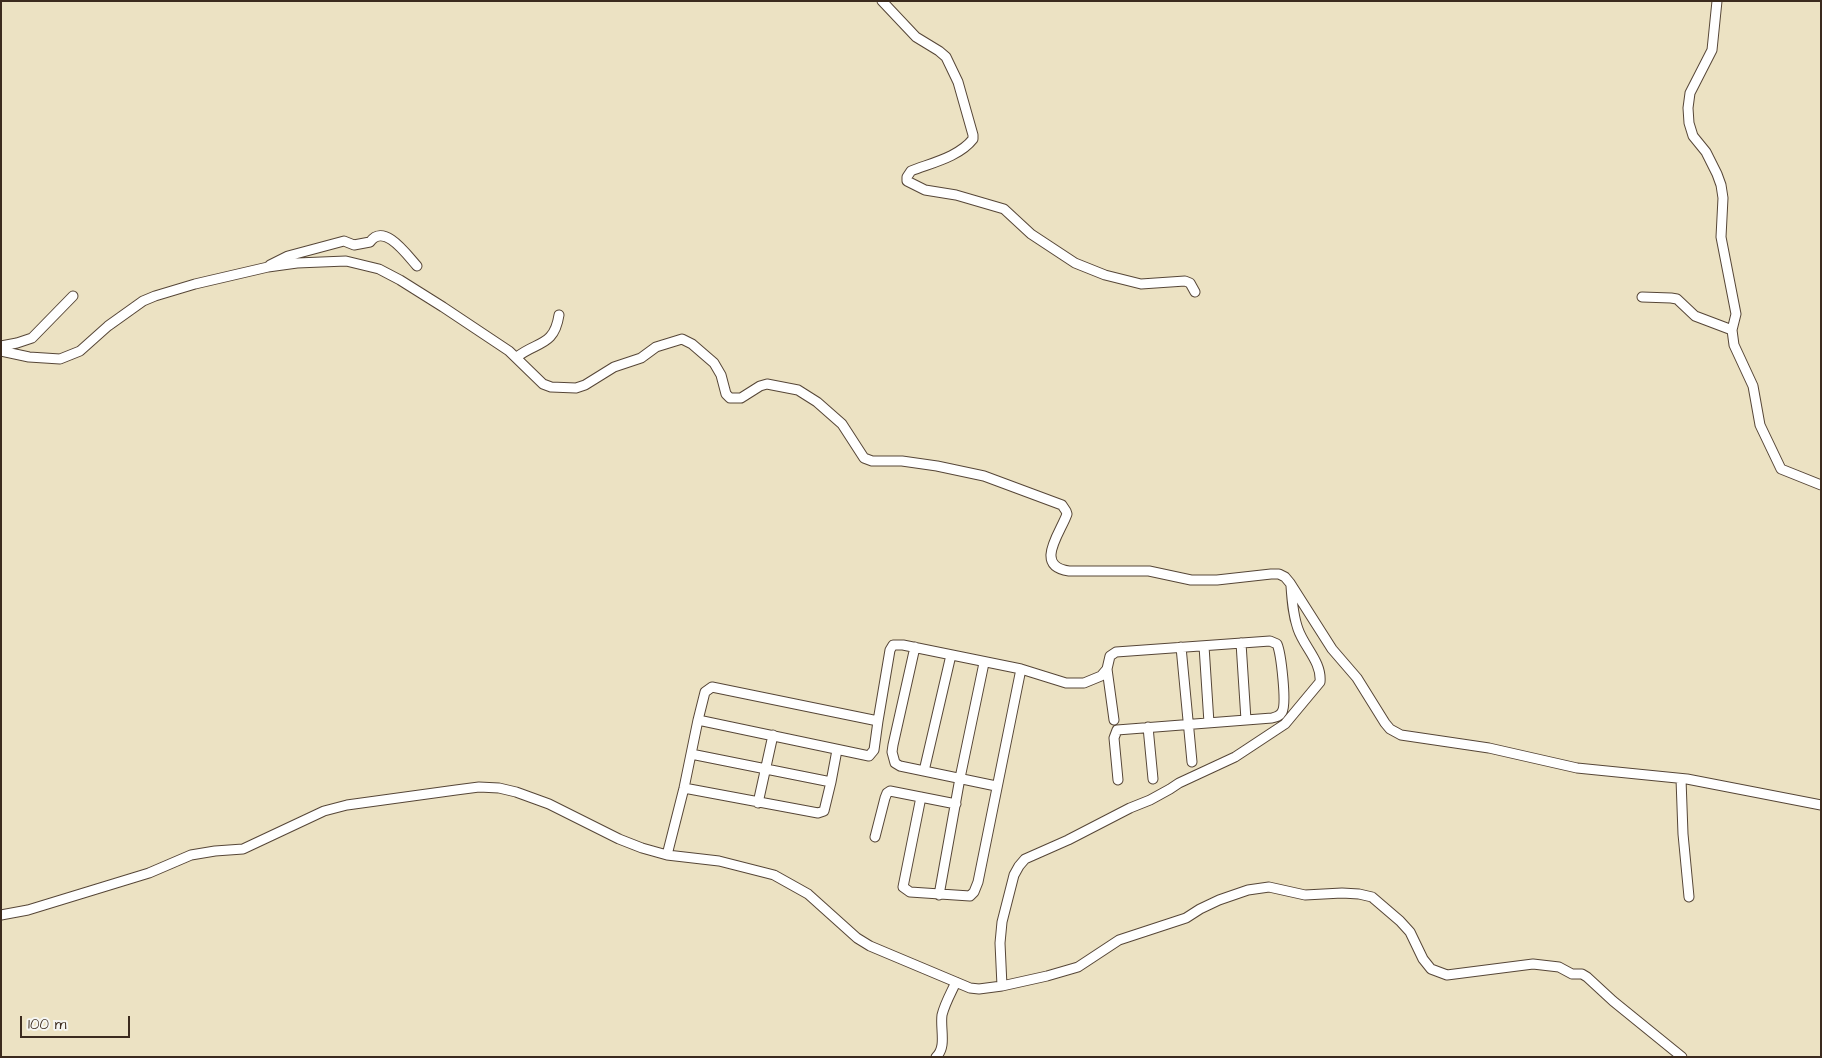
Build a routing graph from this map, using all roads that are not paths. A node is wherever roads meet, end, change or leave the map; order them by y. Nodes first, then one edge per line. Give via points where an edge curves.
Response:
1 (882, 1) edge
2 (1717, 1) edge
3 (417, 266) dead end
4 (268, 267) junction
5 (1195, 292) dead end
6 (72, 296) dead end
7 (1642, 297) dead end
8 (558, 315) dead end
9 (1732, 330) junction
10 (1, 346) edge
11 (1, 351) edge
12 (517, 357) junction
13 (1821, 485) edge
14 (1291, 586) junction
15 (1241, 643) junction
16 (1204, 646) junction
17 (1182, 647) junction
18 (915, 648) junction
19 (951, 656) junction
20 (984, 663) junction
21 (1021, 669) junction
22 (1107, 670) junction
23 (698, 720) junction
24 (1114, 720) dead end
25 (1246, 720) junction
26 (878, 721) junction
27 (1209, 723) junction
28 (1188, 724) junction
29 (1148, 727) junction
30 (773, 735) junction
31 (836, 750) junction
32 (691, 754) junction
33 (1192, 762) dead end
34 (766, 769) junction
35 (924, 771) junction
36 (960, 778) junction
37 (1153, 779) dead end
38 (1681, 779) junction
39 (1118, 780) dead end
40 (830, 782) junction
41 (996, 786) junction
42 (684, 788) junction
43 (921, 797) junction
44 (758, 803) junction
45 (956, 804) junction
46 (1821, 805) edge
47 (875, 837) dead end
48 (667, 855) junction
49 (940, 895) junction
50 (1689, 897) dead end
51 (1, 915) edge
52 (956, 982) junction
53 (1002, 986) junction
54 (936, 1057) edge
55 (1682, 1057) edge

1 - 5 street via 916,37 946,57 958,82 973,135 973,140 966,147 910,171 907,181 925,190 1004,209 1031,234 1075,264 1141,284 1185,281
2 - 9 street via 1712,50 1693,88 1688,108 1693,136 1706,152 1721,186 1721,237 1736,314
3 - 4 street via 395,241 379,235 370,242 354,245 344,241 288,256
4 - 11 street via 143,301 80,351 60,359
4 - 12 street via 346,261 379,268
6 - 10 street via 32,338
7 - 9 street via 1677,299 1695,316
8 - 12 street via 556,328 547,340
9 - 13 street via 1735,350 1753,386 1760,425 1776,461 1784,472
12 - 14 street via 543,384 576,388 614,367 641,358 656,346 685,340 714,363 730,398 742,398 767,384 798,390 842,424 864,458 937,466 984,476 1062,505 1067,514 1051,556 1054,565 1060,569 1149,570 1191,580 1279,574
14 - 38 street via 1332,648 1395,732 1407,737 1489,748 1577,768
14 - 53 street via 1298,630 1317,664 1320,682 1285,724 1235,757 1025,859 1014,875 1002,922
15 - 16 street
15 - 25 street
15 - 25 street via 1274,642 1281,659 1283,711 1272,718
16 - 17 street
16 - 27 street
17 - 22 street via 1112,653
17 - 28 street
18 - 19 street
18 - 26 street via 891,646
18 - 35 street via 892,752 895,763 900,766
19 - 20 street
19 - 35 street
20 - 21 street
20 - 36 street
21 - 22 street via 1072,683 1094,680
21 - 41 street
22 - 24 street
23 - 26 street via 705,692 712,687
23 - 30 street
23 - 32 street
25 - 27 street
26 - 31 street via 874,750 869,756
27 - 28 street
28 - 29 street
28 - 33 street
29 - 37 street
29 - 39 street via 1115,732
30 - 31 street
30 - 34 street
31 - 40 street
32 - 34 street
32 - 42 street
34 - 40 street
34 - 44 street
35 - 36 street
36 - 41 street
36 - 45 street
38 - 46 street
38 - 50 street
40 - 44 street via 821,813
41 - 49 street via 973,894
42 - 44 street
42 - 48 street
43 - 45 street
43 - 47 street via 896,791 887,793
43 - 49 street via 904,887 910,892
45 - 49 street
48 - 51 street via 619,839 549,804 516,792 472,788 332,808 243,849 191,855 148,873 28,910
48 - 52 street via 719,861 774,874 808,894 870,946
52 - 53 street via 979,989
52 - 54 street via 942,1016 942,1048
53 - 55 street via 1078,967 1119,940 1186,918 1219,900 1248,890 1269,887 1305,896 1359,894 1372,897 1400,921 1410,932 1430,969 1447,974 1533,964 1558,966 1572,974 1582,974

